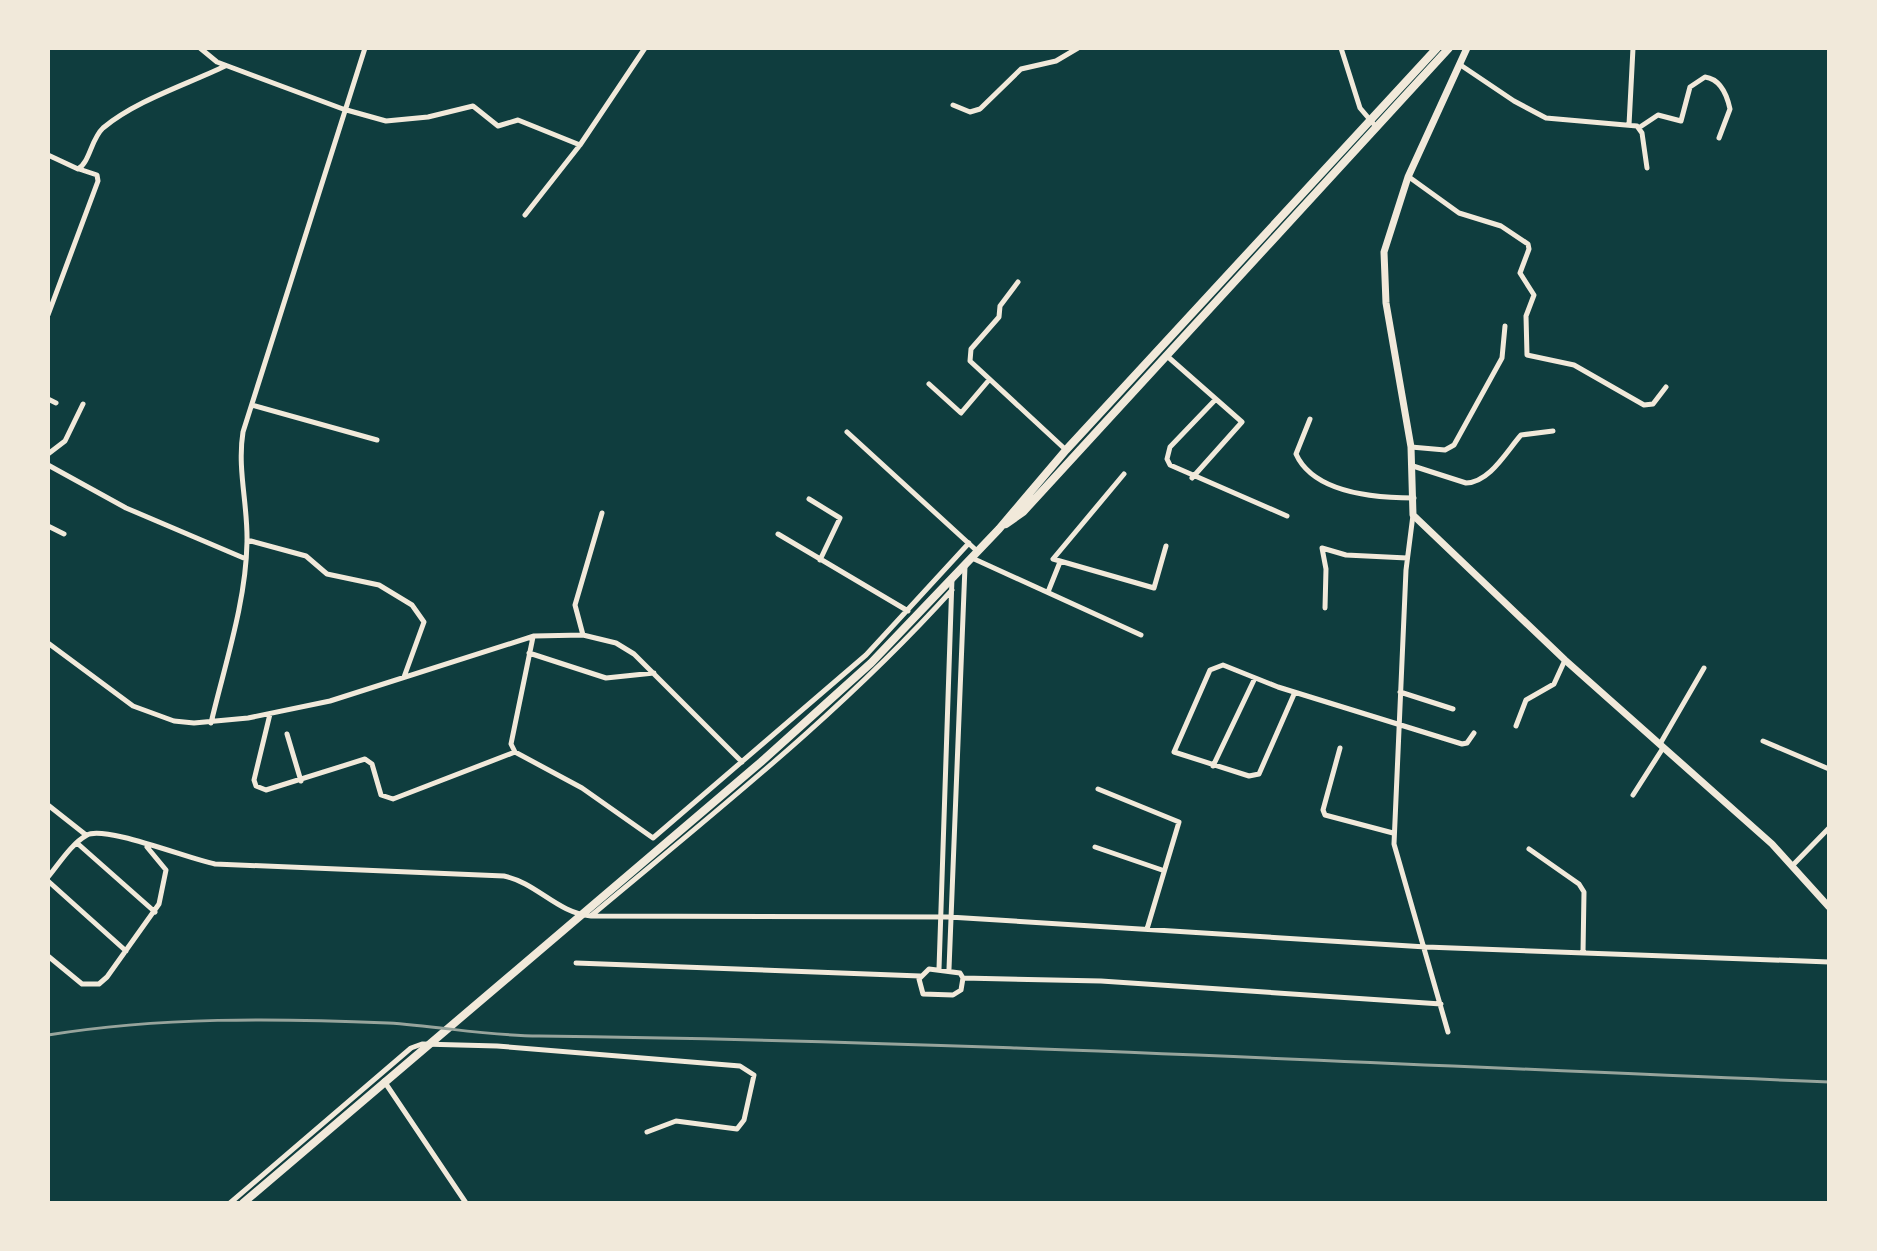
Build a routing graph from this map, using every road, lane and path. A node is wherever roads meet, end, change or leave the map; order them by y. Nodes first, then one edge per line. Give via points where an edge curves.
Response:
1 (200, 48) edge
2 (365, 48) edge
3 (645, 48) edge
4 (1078, 48) edge
5 (1341, 48) edge
6 (1437, 48) edge
7 (1449, 48) edge
8 (1467, 48) edge
9 (1633, 48) edge
10 (226, 66) junction
11 (1462, 66) junction
12 (953, 105) dead end
13 (343, 109) junction
14 (1373, 125) junction
15 (1629, 125) junction
16 (1640, 127) junction
17 (1719, 138) dead end
18 (580, 145) junction
19 (48, 155) edge
20 (1647, 168) dead end
21 (78, 169) junction
22 (1408, 177) junction
23 (525, 215) dead end
24 (1018, 282) dead end
25 (48, 315) edge
26 (1505, 326) dead end
27 (1167, 356) junction
28 (989, 380) junction
29 (929, 384) dead end
30 (1666, 387) dead end
31 (48, 399) edge
32 (1216, 399) junction
33 (56, 403) dead end
34 (83, 404) dead end
35 (252, 405) junction
36 (1310, 419) dead end
37 (1553, 431) dead end
38 (847, 432) dead end
39 (377, 440) dead end
40 (1411, 447) junction
41 (1066, 450) junction
42 (48, 454) edge
43 (48, 465) edge
44 (1413, 466) junction
45 (1124, 474) dead end
46 (1192, 478) junction
47 (1414, 498) junction
48 (809, 499) dead end
49 (602, 513) dead end
50 (1413, 515) junction
51 (1287, 516) dead end
52 (48, 526) edge
53 (999, 529) junction
54 (64, 534) dead end
55 (778, 534) dead end
56 (247, 540) junction
57 (969, 543) junction
58 (1166, 546) dead end
59 (971, 558) junction
60 (1407, 558) junction
61 (246, 559) junction
62 (820, 560) junction
63 (1060, 562) junction
64 (952, 578) junction
65 (952, 590) junction
66 (1048, 592) junction
67 (1325, 608) dead end
68 (908, 611) junction
69 (583, 635) junction
70 (1141, 635) dead end
71 (534, 636) junction
72 (48, 643) edge
73 (529, 653) junction
74 (1565, 660) junction
75 (1704, 668) dead end
76 (654, 673) junction
77 (404, 677) junction
78 (1255, 678) junction
79 (1295, 692) junction
80 (1400, 692) junction
81 (1453, 709) dead end
82 (270, 714) junction
83 (1399, 722) junction
84 (211, 723) junction
85 (1516, 726) dead end
86 (1474, 733) dead end
87 (287, 734) dead end
88 (1763, 741) dead end
89 (1661, 746) junction
90 (1340, 748) dead end
91 (515, 752) junction
92 (742, 762) junction
93 (1213, 766) junction
94 (1829, 769) edge
95 (301, 781) junction
96 (1098, 789) dead end
97 (1633, 795) dead end
98 (48, 805) edge
99 (1829, 828) edge
100 (1393, 833) junction
101 (86, 835) junction
102 (77, 843) junction
103 (145, 845) junction
104 (1095, 847) dead end
105 (1529, 849) dead end
106 (1792, 866) junction
107 (1162, 870) junction
108 (48, 879) edge
109 (1829, 907) edge
110 (155, 912) junction
111 (591, 916) junction
112 (940, 917) junction
113 (949, 917) junction
114 (1147, 929) junction
115 (1426, 947) junction
116 (126, 951) junction
117 (1583, 953) junction
118 (48, 956) edge
119 (1829, 962) edge
120 (576, 963) dead end
121 (939, 969) junction
122 (949, 969) junction
123 (920, 976) junction
124 (963, 978) junction
125 (1441, 1004) junction
126 (1448, 1032) dead end
127 (380, 1074) junction
128 (647, 1132) dead end
129 (230, 1203) edge
130 (243, 1203) edge
131 (466, 1203) edge

1 - 10 street
2 - 13 street
3 - 18 street
4 - 12 street via 1056,61 1021,69 980,109 970,112
5 - 14 street via 1357,102
6 - 14 main road
7 - 14 main road
8 - 11 main road
9 - 15 street
10 - 13 street
10 - 21 street via 113,121 97,134
11 - 15 street via 1546,118
11 - 22 main road
13 - 18 street via 393,121 473,106 498,126 523,121
13 - 35 street
14 - 27 main road
14 - 41 main road
15 - 16 street
16 - 17 street via 1658,115 1681,121 1690,87 1705,77 1719,83 1730,109
16 - 20 street
18 - 23 street
19 - 21 street
21 - 25 street via 97,175 98,181
22 - 30 street via 1467,217 1501,226 1528,244 1520,273 1534,295 1526,316 1527,355 1574,365 1644,405 1653,404
22 - 40 main road via 1388,231 1383,267
24 - 28 street via 970,353 970,361
26 - 40 street via 1502,358 1454,445 1445,450
27 - 32 street
27 - 53 main road via 1023,512
28 - 29 street via 961,413
28 - 41 street
31 - 33 street
32 - 46 street via 1242,422
32 - 46 street via 1168,450 1170,465
34 - 42 street via 65,441
35 - 39 street
35 - 56 street via 241,447
36 - 47 street via 1296,456 1313,472 1333,486 1369,498
37 - 44 street via 1521,435 1475,483
38 - 57 street
40 - 44 main road
41 - 53 main road
43 - 61 street via 126,508
44 - 47 main road
45 - 63 street via 1053,559
46 - 51 street
47 - 50 main road
48 - 62 street via 840,518
49 - 69 street via 575,605
50 - 60 street
50 - 74 main road
52 - 54 street
53 - 59 main road
55 - 62 street
56 - 61 street
56 - 77 street via 306,556 327,574 379,585 412,605 424,622
57 - 59 street
57 - 68 street
58 - 63 street via 1154,588
59 - 64 main road
59 - 66 street
59 - 113 street
60 - 67 street via 1346,555 1322,548
60 - 80 street
61 - 84 street
62 - 68 street
63 - 66 street
64 - 65 street
64 - 130 main road via 871,663 749,772
65 - 111 street via 797,744
65 - 112 street
66 - 70 street
68 - 92 street via 866,655
69 - 71 street
69 - 76 street via 625,647
71 - 73 street
71 - 77 street
72 - 84 street via 133,706 174,721
73 - 76 street via 606,678
73 - 91 street via 510,733
74 - 85 street via 1554,684 1526,700
74 - 89 main road
75 - 89 street
76 - 92 street
77 - 82 street
78 - 79 street
78 - 93 street
78 - 93 street via 1223,665 1210,670 1174,752
79 - 83 street
79 - 93 street via 1259,774
80 - 81 street
80 - 83 street
82 - 84 street
82 - 95 street via 256,786 273,789
83 - 86 street via 1462,744
83 - 100 street
87 - 95 street
88 - 94 street
89 - 97 street
89 - 106 main road
90 - 100 street via 1325,815
91 - 92 street via 575,783 653,838
91 - 95 street via 393,799 381,795 372,764 365,759
96 - 107 street via 1178,820
98 - 101 street
99 - 106 street
100 - 115 street via 1400,875
101 - 102 street
101 - 103 street via 106,832
102 - 108 street
102 - 110 street
103 - 110 street via 166,870
103 - 111 street via 215,864 504,876 534,886 572,913
104 - 107 street
105 - 117 street via 1584,892
106 - 109 main road
107 - 114 street
108 - 116 street
110 - 116 street
111 - 112 street
112 - 113 street
112 - 121 street
113 - 114 street
113 - 122 street
114 - 115 street
115 - 117 street
115 - 125 street
116 - 118 street via 107,977 91,986
117 - 119 street
120 - 123 street
121 - 122 street
121 - 123 street
122 - 124 street
123 - 124 street via 923,994 932,995 953,995 961,990
124 - 125 street via 1101,981
125 - 126 street
127 - 128 street via 422,1044 726,1064 746,1067 754,1075 737,1129 676,1121
127 - 129 street
127 - 131 street

